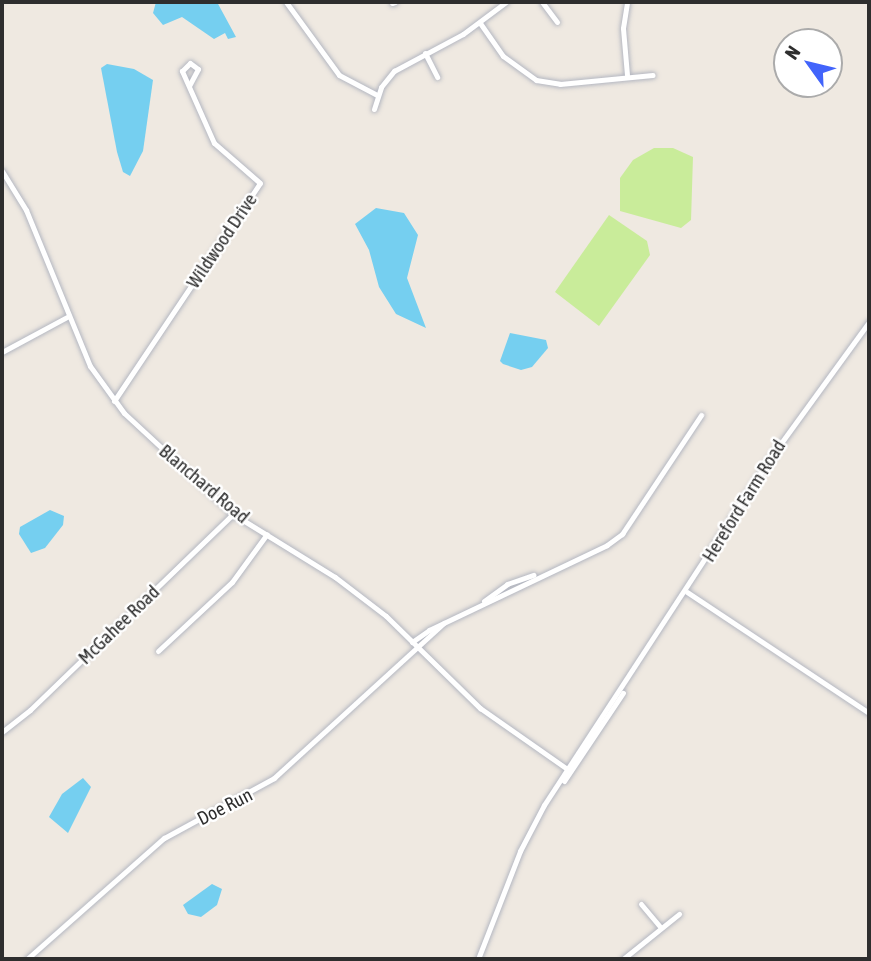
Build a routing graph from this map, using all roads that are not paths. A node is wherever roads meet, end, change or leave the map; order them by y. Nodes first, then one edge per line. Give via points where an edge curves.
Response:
1 (286, 2) edge
2 (506, 2) edge
3 (542, 2) edge
4 (627, 2) edge
5 (557, 22) dead end
6 (480, 23) junction
7 (425, 53) junction
8 (626, 75) junction
9 (653, 75) dead end
10 (437, 77) dead end
11 (189, 86) dead end
12 (377, 95) junction
13 (374, 109) dead end
14 (2, 171) edge
15 (67, 317) junction
16 (869, 322) edge
17 (2, 352) edge
18 (114, 401) junction
19 (701, 415) dead end
20 (233, 514) junction
21 (267, 534) junction
22 (687, 592) junction
23 (414, 645) junction
24 (158, 651) dead end
25 (626, 684) junction
26 (869, 713) edge
27 (2, 732) edge
28 (567, 769) junction
29 (544, 805) junction
30 (641, 904) dead end
31 (679, 914) dead end
32 (661, 928) junction
33 (27, 959) edge
34 (478, 959) edge
35 (623, 959) edge

1 - 12 street via 339,75
2 - 6 street
3 - 5 street
4 - 8 street via 623,27
6 - 7 street
6 - 8 street via 503,56 536,80 560,84
7 - 10 street
7 - 12 street via 394,71
8 - 9 street
11 - 18 street, Wildwood Drive via 214,143 260,183
12 - 13 street
14 - 15 street, Blanchard Road via 26,210
15 - 17 street
15 - 18 street, Blanchard Road via 90,366
16 - 22 street, Hereford Farm Road via 768,461
18 - 20 street, Blanchard Road
19 - 23 street, Doe Run via 629,527 607,545 507,584
20 - 21 street, Blanchard Road
20 - 27 street, McGahee Road
21 - 23 street, Blanchard Road via 335,577
21 - 24 street via 232,582
22 - 25 street, Hereford Farm Road
22 - 26 street
23 - 28 street, Blanchard Road via 480,708
23 - 33 street, Doe Run via 274,778 164,838
25 - 28 street, Hereford Farm Road
25 - 29 street, Hereford Farm Road via 610,716
28 - 29 street, Hereford Farm Road
29 - 34 street, Hereford Farm Road via 515,862
30 - 32 street
31 - 32 street
32 - 35 street

